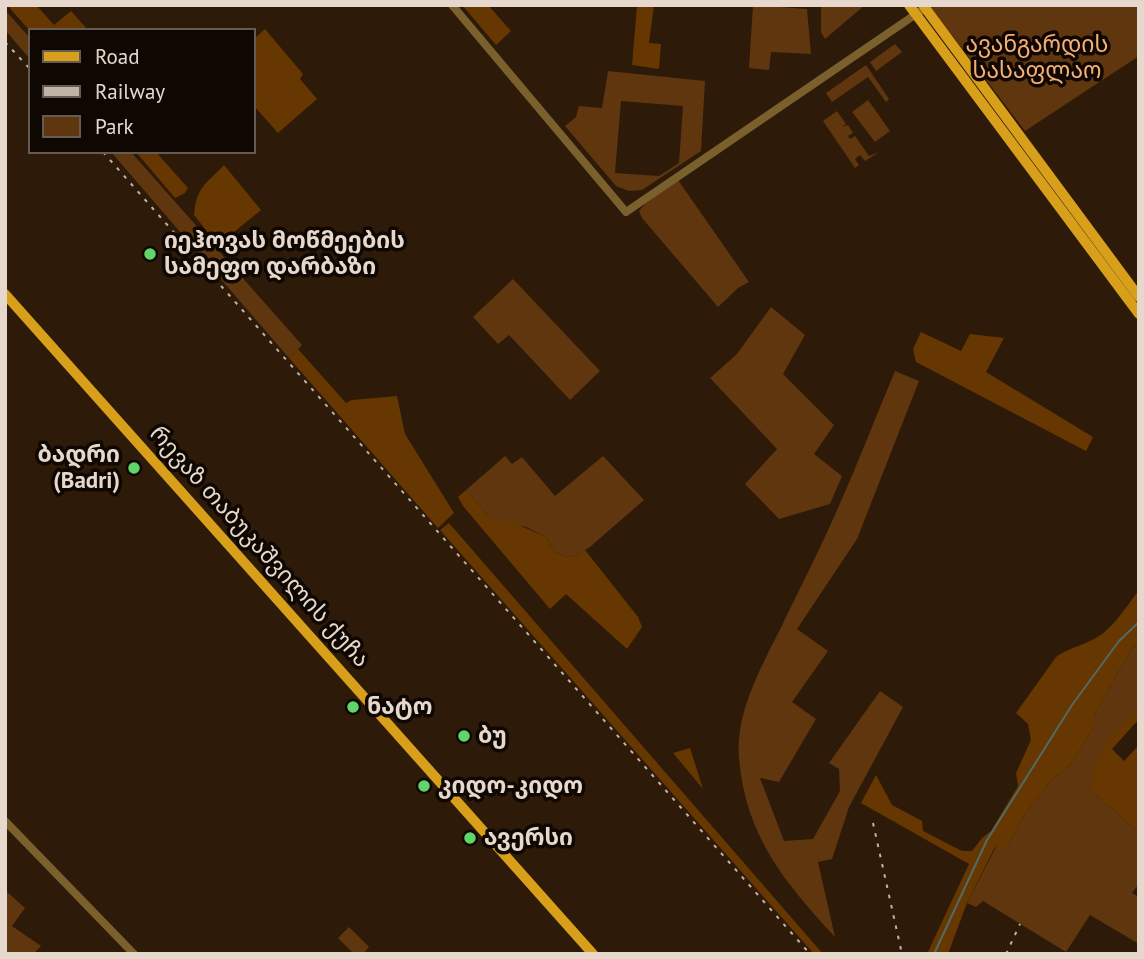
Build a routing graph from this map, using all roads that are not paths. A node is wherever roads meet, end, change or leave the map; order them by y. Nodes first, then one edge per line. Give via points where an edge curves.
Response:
1 (452, 5) edge
2 (918, 8) edge
3 (5, 294) edge
4 (1139, 297) edge
5 (1139, 314) edge
6 (5, 821) edge
7 (134, 954) edge
8 (593, 954) edge

1 - 2 street via 626,212
2 - 4 main road
2 - 5 main road
3 - 8 main road, რევაზ თაბუკაშვილის ქუჩა
6 - 7 street

